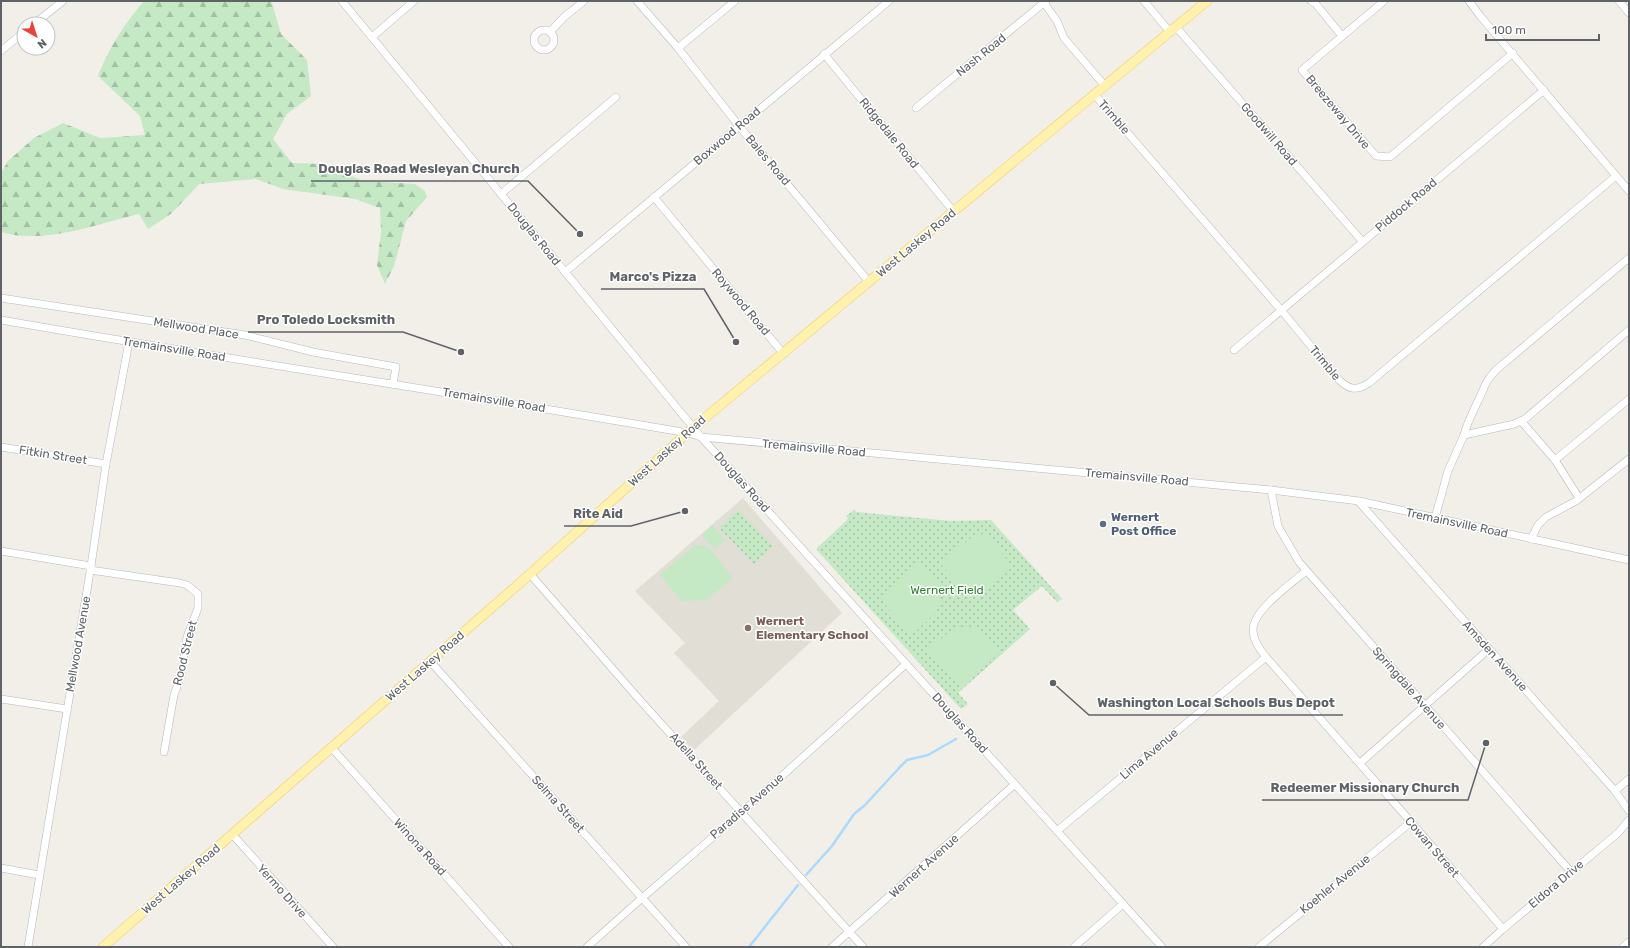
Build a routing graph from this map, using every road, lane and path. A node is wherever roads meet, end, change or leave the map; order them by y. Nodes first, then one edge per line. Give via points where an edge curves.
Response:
1 (62, 1) edge
2 (342, 1) edge
3 (414, 1) edge
4 (584, 1) edge
5 (637, 1) edge
6 (735, 1) edge
7 (889, 1) edge
8 (1144, 1) edge
9 (1208, 1) edge
10 (1384, 1) edge
11 (1469, 1) edge
12 (1619, 1) edge
13 (1045, 2) edge
14 (1313, 2) edge
15 (1629, 13) edge
16 (44, 16) edge
17 (1173, 30) junction
18 (550, 32) dead end
19 (1342, 36) junction
20 (372, 37) junction
21 (16, 39) edge
22 (678, 48) junction
23 (1, 51) edge
24 (1513, 53) junction
25 (824, 54) junction
26 (1105, 86) junction
27 (1544, 90) junction
28 (1094, 94) junction
29 (616, 97) dead end
30 (916, 108) dead end
31 (739, 126) junction
32 (1616, 176) junction
33 (1629, 191) edge
34 (501, 194) junction
35 (654, 197) junction
36 (954, 212) junction
37 (1362, 241) junction
38 (1629, 258) edge
39 (565, 272) junction
40 (869, 282) junction
41 (1, 298) edge
42 (1281, 310) junction
43 (1, 320) edge
44 (1629, 330) edge
45 (128, 342) junction
46 (1234, 350) dead end
47 (782, 352) junction
48 (393, 384) junction
49 (1629, 399) edge
50 (1520, 421) junction
51 (691, 430) junction
52 (1464, 435) junction
53 (702, 437) junction
54 (1, 446) edge
55 (1629, 459) edge
56 (1555, 460) junction
57 (106, 464) junction
58 (1271, 490) junction
59 (1580, 498) junction
60 (1359, 501) junction
61 (1435, 518) junction
62 (1531, 538) junction
63 (1, 551) edge
64 (1629, 560) edge
65 (91, 568) junction
66 (1306, 571) junction
67 (530, 574) junction
68 (1489, 649) junction
69 (1266, 658) junction
70 (430, 661) junction
71 (906, 664) junction
72 (1, 699) edge
73 (1425, 706) junction
74 (67, 710) junction
75 (331, 748) junction
76 (164, 752) dead end
77 (1360, 763) junction
78 (1629, 779) edge
79 (1015, 784) junction
80 (1615, 791) junction
81 (1629, 811) edge
82 (742, 812) junction
83 (1629, 820) edge
84 (1411, 822) junction
85 (1057, 830) junction
86 (232, 834) junction
87 (1, 868) edge
88 (1571, 872) junction
89 (40, 875) junction
90 (642, 898) junction
91 (1123, 904) junction
92 (1503, 929) junction
93 (850, 932) junction
94 (1629, 942) edge
95 (28, 947) edge
96 (103, 947) edge
97 (333, 947) edge
98 (509, 947) edge
99 (587, 947) edge
100 (686, 947) edge
101 (832, 947) edge
102 (863, 947) edge
103 (1074, 947) edge
104 (1162, 947) edge
105 (1259, 947) edge
106 (1483, 947) edge
107 (1623, 947) edge

1 - 16 street
2 - 20 street, Douglas Road
3 - 20 street
4 - 18 street
5 - 22 street, Bales Road
6 - 22 street
7 - 25 street, Boxwood Road
8 - 17 street, Goodwill Road
9 - 17 main road, West Laskey Road
10 - 19 street, Breezeway Drive
11 - 24 street
12 - 15 street
13 - 26 street via 1064,38
13 - 30 street, Nash Road
14 - 19 street
17 - 26 main road, West Laskey Road
17 - 37 street, Goodwill Road
19 - 24 street, Breezeway Drive via 1302,70 1376,156 1390,157
20 - 34 street, Douglas Road
21 - 23 street
22 - 31 street, Bales Road
24 - 27 street
25 - 31 street, Boxwood Road
25 - 36 street, Ridgedale Road
26 - 28 main road, West Laskey Road
27 - 32 street
27 - 37 street, Piddock Road
28 - 36 main road, West Laskey Road
28 - 42 street, Trimble
29 - 34 street
31 - 35 street, Boxwood Road
31 - 40 street, Bales Road
32 - 33 street
32 - 42 street, Trimble via 1360,388 1346,386 1339,380
34 - 39 street, Douglas Road
35 - 39 street, Boxwood Road
35 - 47 street, Roywood Road
36 - 40 main road, West Laskey Road
37 - 42 street, Piddock Road
38 - 52 street via 1488,378
39 - 51 street, Douglas Road
40 - 47 main road, West Laskey Road
41 - 48 street, Mellwood Place via 245,335 313,352 396,367
42 - 46 street, Piddock Road
43 - 45 street, Tremainsville Road
44 - 50 street
45 - 48 street, Tremainsville Road
45 - 57 street, Mellwood Avenue
47 - 51 main road, West Laskey Road
48 - 51 street, Tremainsville Road
49 - 56 street
50 - 52 street
50 - 56 street
51 - 53 street, Douglas Road
51 - 67 main road, West Laskey Road
52 - 61 street via 1448,471
53 - 58 street, Tremainsville Road
53 - 71 street, Douglas Road
54 - 57 street, Fitkin Street
55 - 59 street
56 - 59 street
57 - 65 street, Mellwood Avenue
58 - 60 street, Tremainsville Road
58 - 66 street, Springdale Avenue via 1278,526
59 - 62 street via 1546,517
60 - 61 street, Tremainsville Road
60 - 68 street, Amsden Avenue
61 - 62 street, Tremainsville Road
62 - 64 street, Tremainsville Road
63 - 65 street, Rood Street
65 - 74 street, Mellwood Avenue
65 - 76 street, Rood Street via 180,583 194,589 198,594 198,608 187,637
66 - 69 street via 1262,609 1255,620 1253,630 1257,645
66 - 73 street, Springdale Avenue
67 - 70 main road, West Laskey Road
67 - 82 street, Adella Street
68 - 73 street
68 - 80 street, Amsden Avenue
69 - 77 street, Cowan Street
69 - 85 street, Lima Avenue
70 - 75 main road, West Laskey Road
70 - 90 street, Selma Street
71 - 79 street, Douglas Road
71 - 82 street, Paradise Avenue
72 - 74 street
73 - 77 street
73 - 88 street, Springdale Avenue
74 - 89 street, Mellwood Avenue
75 - 86 main road, West Laskey Road
75 - 98 street, Winona Road
77 - 84 street, Cowan Street
78 - 80 street
79 - 85 street, Douglas Road
79 - 93 street, Wernert Avenue
80 - 81 street, Amsden Avenue
82 - 90 street, Paradise Avenue
82 - 93 street, Adella Street
83 - 88 street, Eldora Drive via 1618,833
84 - 92 street, Cowan Street
84 - 105 street, Koehler Avenue
85 - 91 street, Douglas Road
86 - 96 main road, West Laskey Road
86 - 97 street, Yermo Drive
87 - 89 street
88 - 92 street, Eldora Drive
89 - 95 street, Mellwood Avenue
90 - 99 street, Paradise Avenue
90 - 100 street, Selma Street
91 - 103 street
91 - 104 street, Douglas Road
92 - 106 street, Eldora Drive
93 - 101 street, Wernert Avenue
93 - 102 street, Adella Street
94 - 107 street

